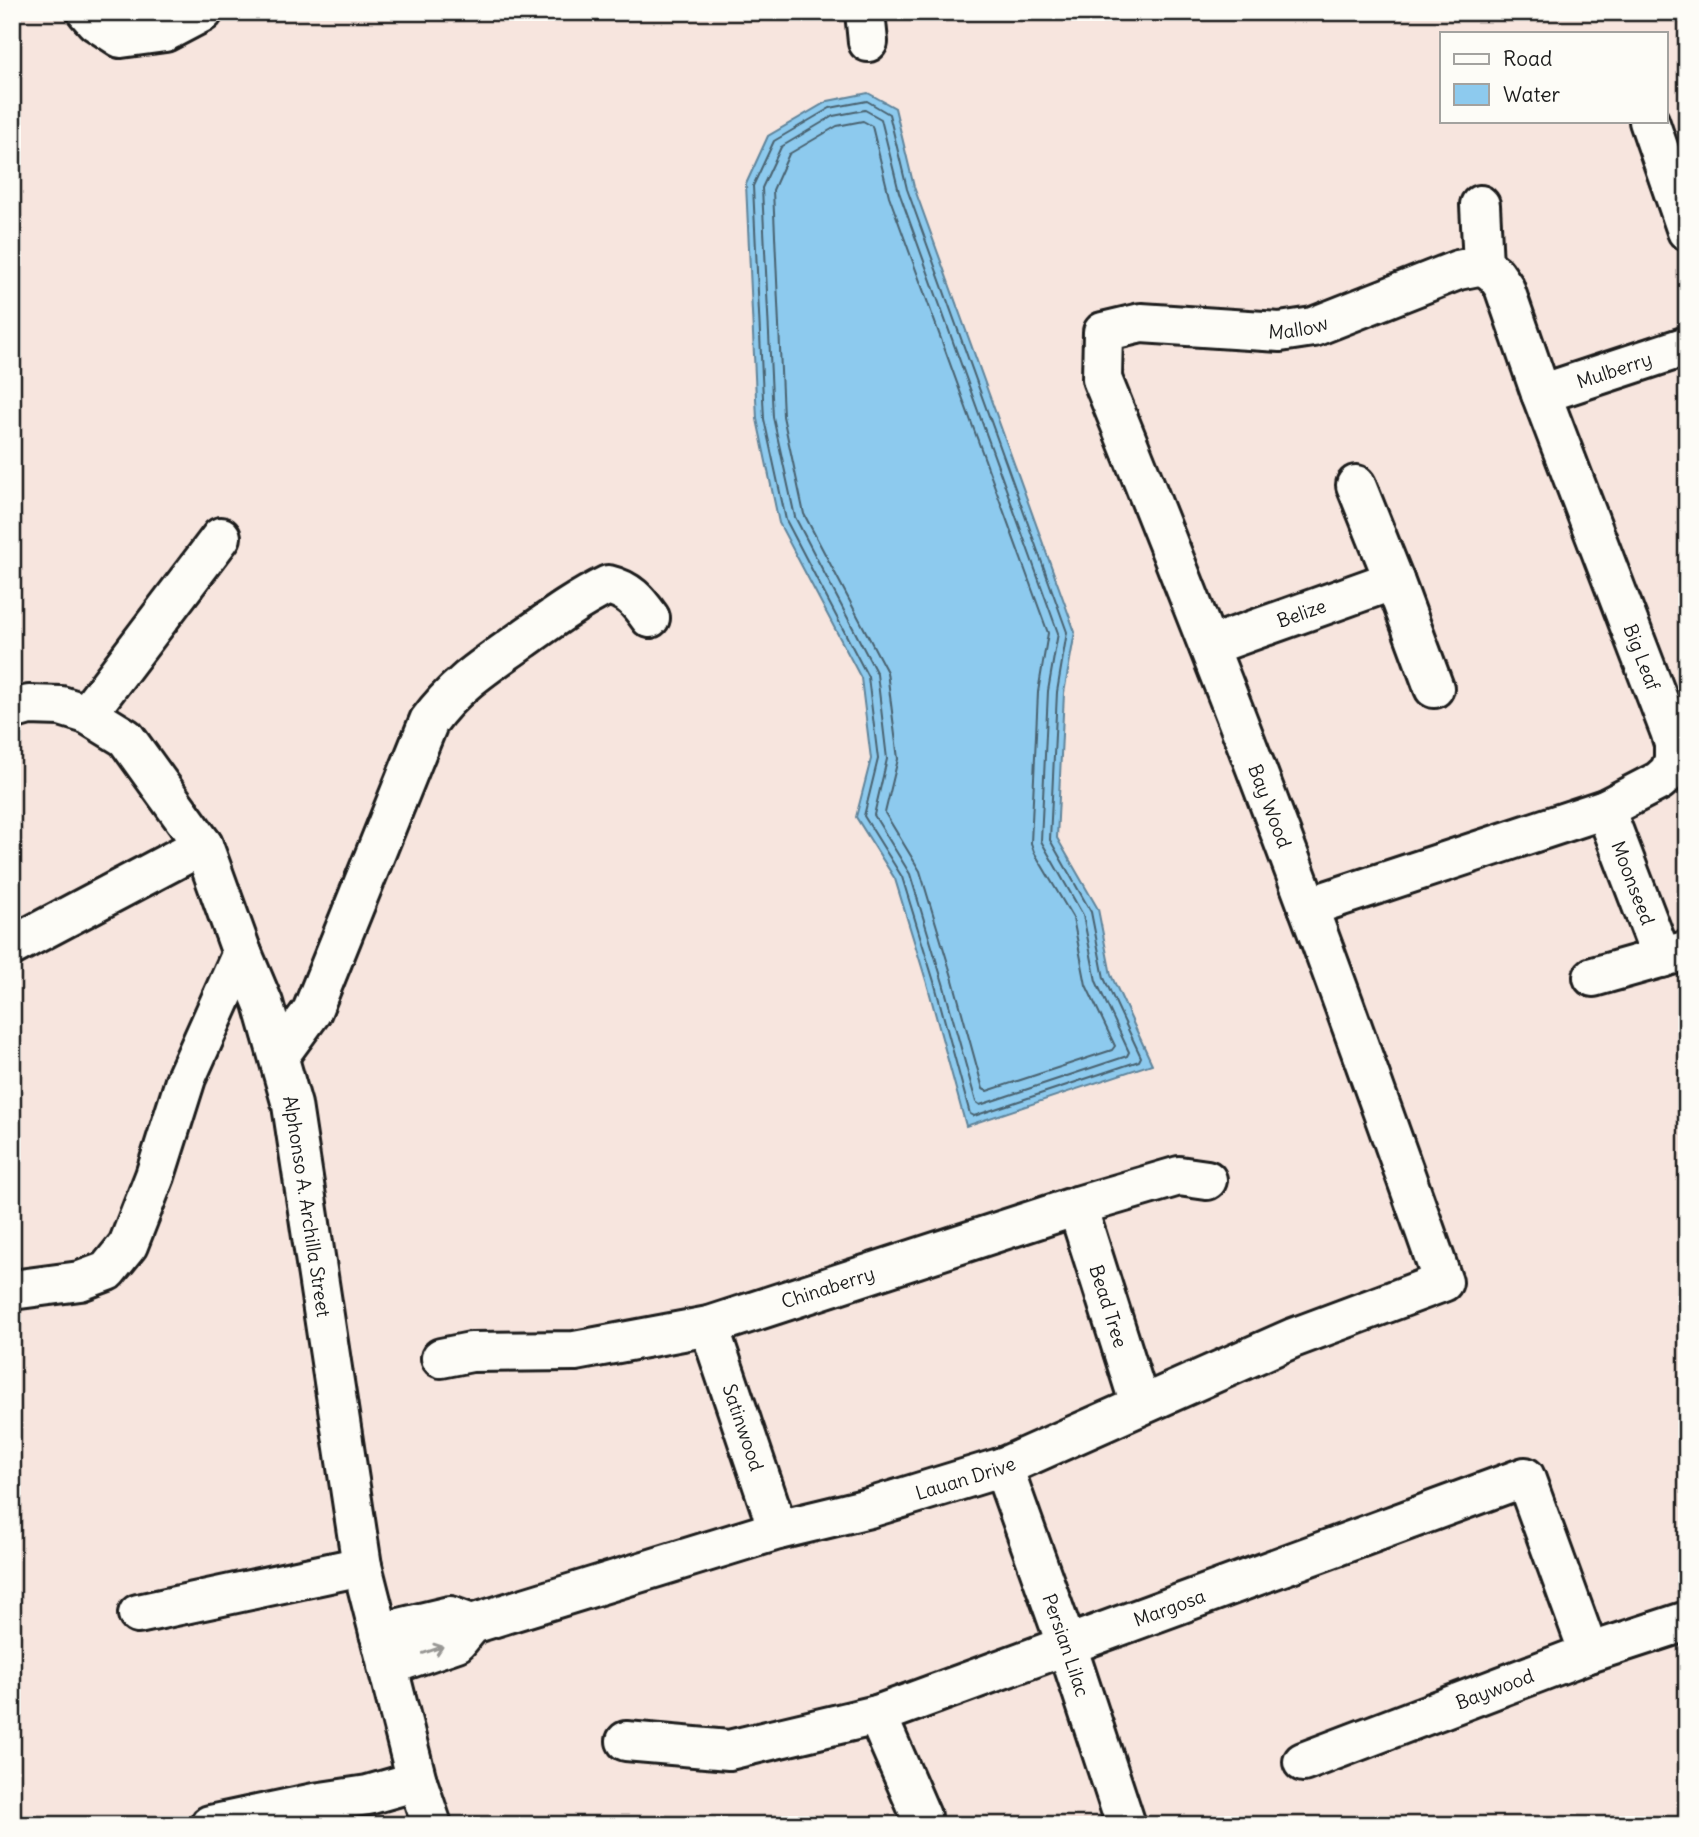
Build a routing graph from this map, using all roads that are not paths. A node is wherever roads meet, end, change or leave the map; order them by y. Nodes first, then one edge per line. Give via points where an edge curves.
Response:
1 (87, 12) edge
2 (203, 12) edge
3 (1649, 122) edge
4 (1480, 205) dead end
5 (1687, 231) edge
6 (1483, 265) junction
7 (1102, 332) joint
8 (1687, 346) edge
9 (1541, 394) junction
10 (1356, 485) dead end
11 (221, 537) dead end
12 (1394, 579) junction
13 (650, 618) dead end
14 (1209, 646) junction
15 (1434, 688) dead end
16 (12, 710) edge
17 (88, 714) junction
18 (1605, 809) junction
19 (203, 845) junction
20 (1308, 907) junction
21 (12, 946) edge
22 (242, 953) junction
23 (1674, 954) edge
24 (1593, 977) dead end
25 (279, 1056) junction
26 (1207, 1180) dead end
27 (1077, 1206) junction
28 (1443, 1282) joint
29 (12, 1290) edge
30 (709, 1326) junction
31 (440, 1358) dead end
32 (1140, 1405) junction
33 (1003, 1467) junction
34 (778, 1530) junction
35 (362, 1566) junction
36 (138, 1614) dead end
37 (1687, 1621) edge
38 (1067, 1646) junction
39 (383, 1650) junction
40 (1589, 1653) junction
41 (877, 1715) junction
42 (626, 1741) dead end
43 (1303, 1762) dead end
44 (417, 1781) junction
45 (920, 1816) dead end
46 (210, 1825) edge
47 (432, 1825) edge
48 (1126, 1825) edge

1 - 2 street via 121,38 165,32
3 - 5 street
4 - 6 street
6 - 7 street, Mallow via 1293,331 1141,323
6 - 9 street, Big Leaf via 1504,287
7 - 14 street, Bay Wood via 1102,379
8 - 9 street, Mulberry
9 - 18 street, Big Leaf via 1674,744 1674,761 1660,781
10 - 12 street
11 - 17 street
12 - 14 street, Belize
12 - 15 street
13 - 25 street via 637,599 608,585 469,677 443,701 429,721 312,1011
14 - 20 street, Bay Wood
16 - 17 street, Alphonso A. Archilla Street via 29,705 61,706
17 - 19 street, Alphonso A. Archilla Street via 126,738
18 - 20 street, Big Leaf
18 - 23 street, Moonseed
19 - 21 street
19 - 22 street, Alphonso A. Archilla Street
20 - 28 street, Bay Wood
22 - 25 street, Alphonso A. Archilla Street
22 - 29 street via 186,1078 128,1245 107,1271 80,1281
23 - 24 street
25 - 35 street, Alphonso A. Archilla Street via 292,1105
26 - 27 street, Chinaberry via 1179,1176
27 - 30 street, Chinaberry
27 - 32 street, Bead Tree
28 - 32 street, Lauan Drive via 1293,1338
30 - 31 street, Chinaberry via 575,1351 471,1352
30 - 34 street, Satinwood
32 - 33 street, Lauan Drive
33 - 34 street, Lauan Drive
33 - 38 street, Persian Lilac
34 - 39 street, Lauan Drive via 472,1624 457,1642
35 - 36 street
35 - 39 street, Alphonso A. Archilla Street
37 - 40 street, Baywood
38 - 40 street, Margosa via 1525,1477
38 - 41 street, Margosa
38 - 48 street, Persian Lilac
39 - 44 street, Alphonso A. Archilla Street
40 - 43 street, Baywood
41 - 42 street, Margosa via 729,1750
41 - 45 street
44 - 46 street via 368,1795
44 - 47 street, Alphonso A. Archilla Street

